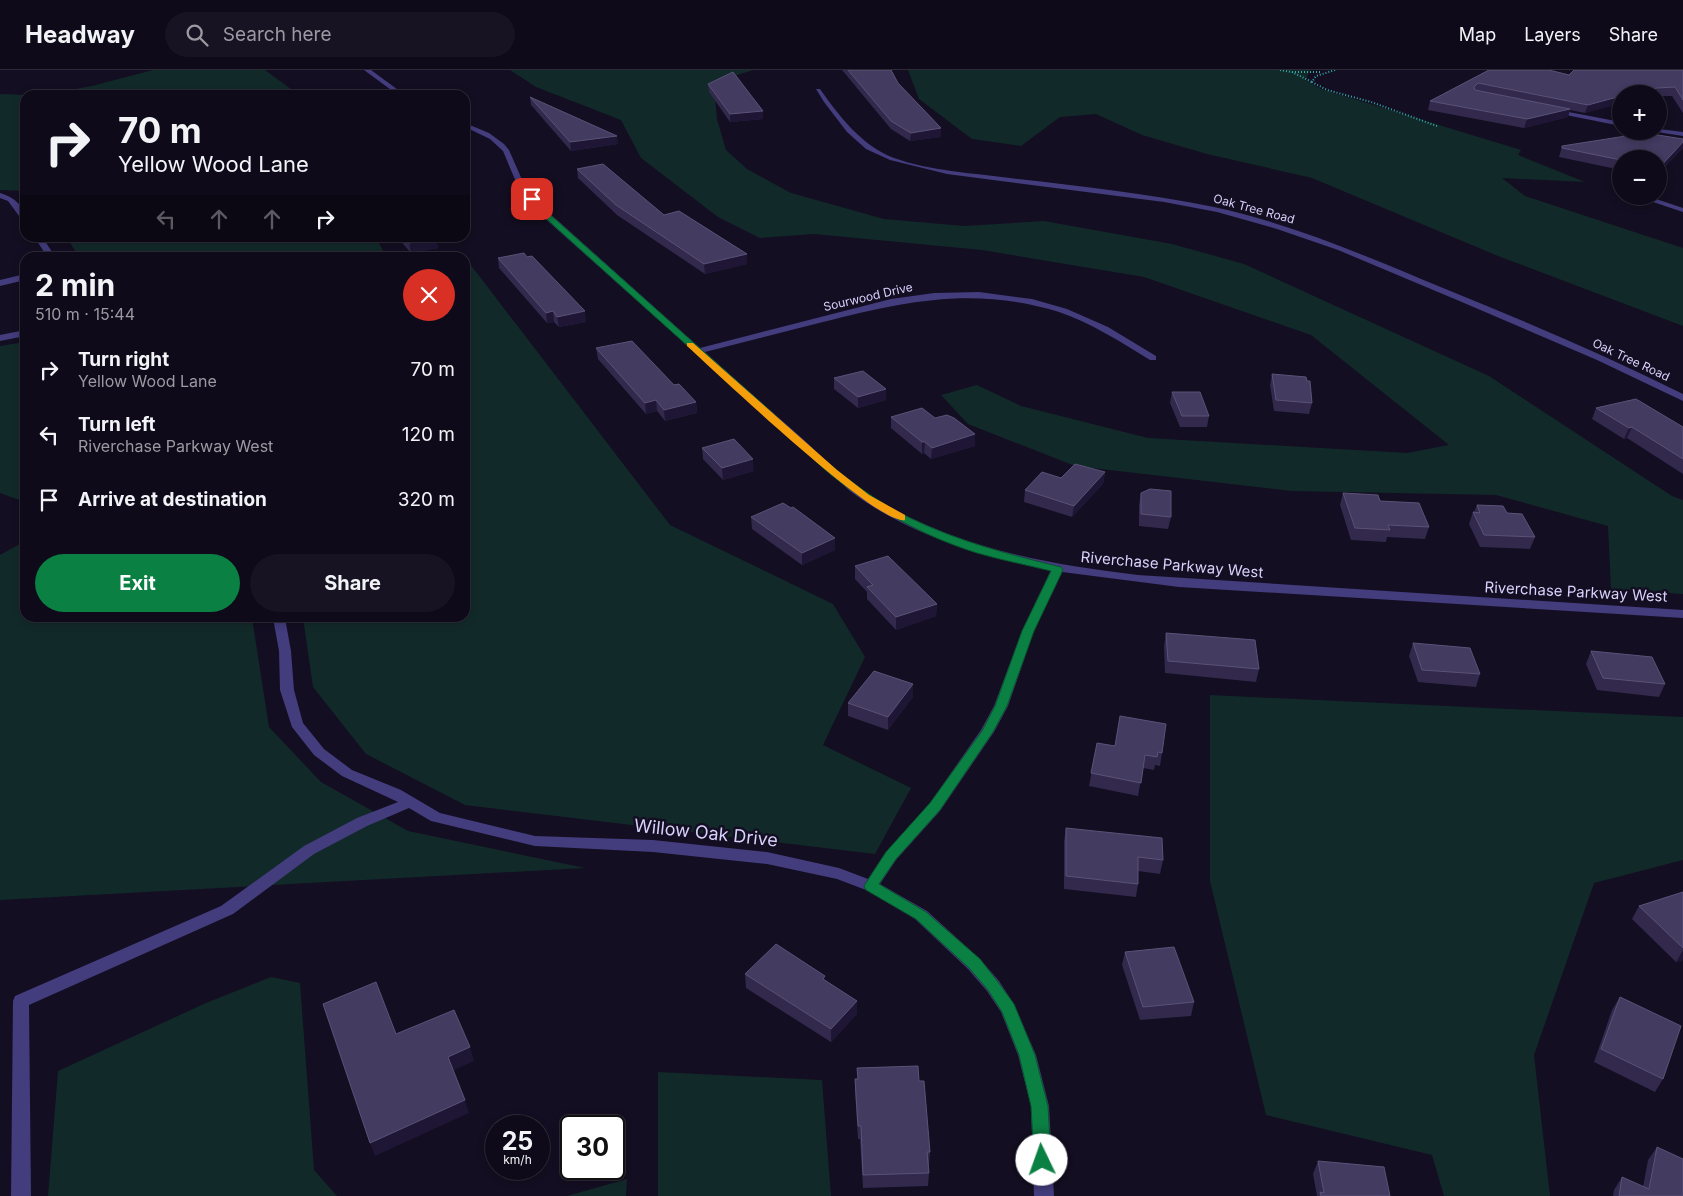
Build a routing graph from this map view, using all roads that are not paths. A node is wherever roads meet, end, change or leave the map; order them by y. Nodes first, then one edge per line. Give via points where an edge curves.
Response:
1 (367, 70) edge
2 (395, 90) edge
3 (818, 90) dead end
4 (1545, 109) edge
5 (1612, 122) edge
6 (470, 127) edge
7 (1667, 132) edge
8 (1683, 134) edge
9 (0, 195) edge
10 (1667, 205) edge
11 (1683, 210) edge
12 (20, 211) edge
13 (20, 280) edge
14 (0, 283) edge
15 (20, 333) edge
16 (0, 338) edge
17 (698, 352) junction
18 (1153, 358) dead end
19 (1683, 398) edge
20 (1057, 570) junction
21 (1683, 614) edge
22 (280, 622) edge
23 (411, 802) junction
24 (871, 886) junction
25 (21, 1196) edge
26 (1044, 1196) edge

1 - 2 street
3 - 19 street, Oak Tree Road via 851,135 892,159 960,174 1190,204 1280,227 1345,250 1600,358
4 - 5 street
6 - 17 street, Riverchase Parkway West via 503,145 520,182 544,212
7 - 8 street
9 - 12 street via 11,199
10 - 11 street
13 - 14 street
15 - 16 street
17 - 18 street, Sourwood Drive via 891,302 934,296 979,295 1032,302 1064,311 1105,329
17 - 20 street, Riverchase Parkway West via 865,497 921,527 981,551
20 - 21 street, Riverchase Parkway West via 1179,584
20 - 24 street via 1028,631 1001,706 987,732 935,807 891,856
22 - 23 street, Willow Oak Drive via 287,690 297,724 319,752 347,773
23 - 24 street, Willow Oak Drive via 436,817 535,841 635,844 767,858 839,874
23 - 25 street via 362,822 309,850 227,910 21,1001
24 - 26 street, Willow Oak Drive via 928,922 974,964 1008,1009 1027,1055 1040,1106

